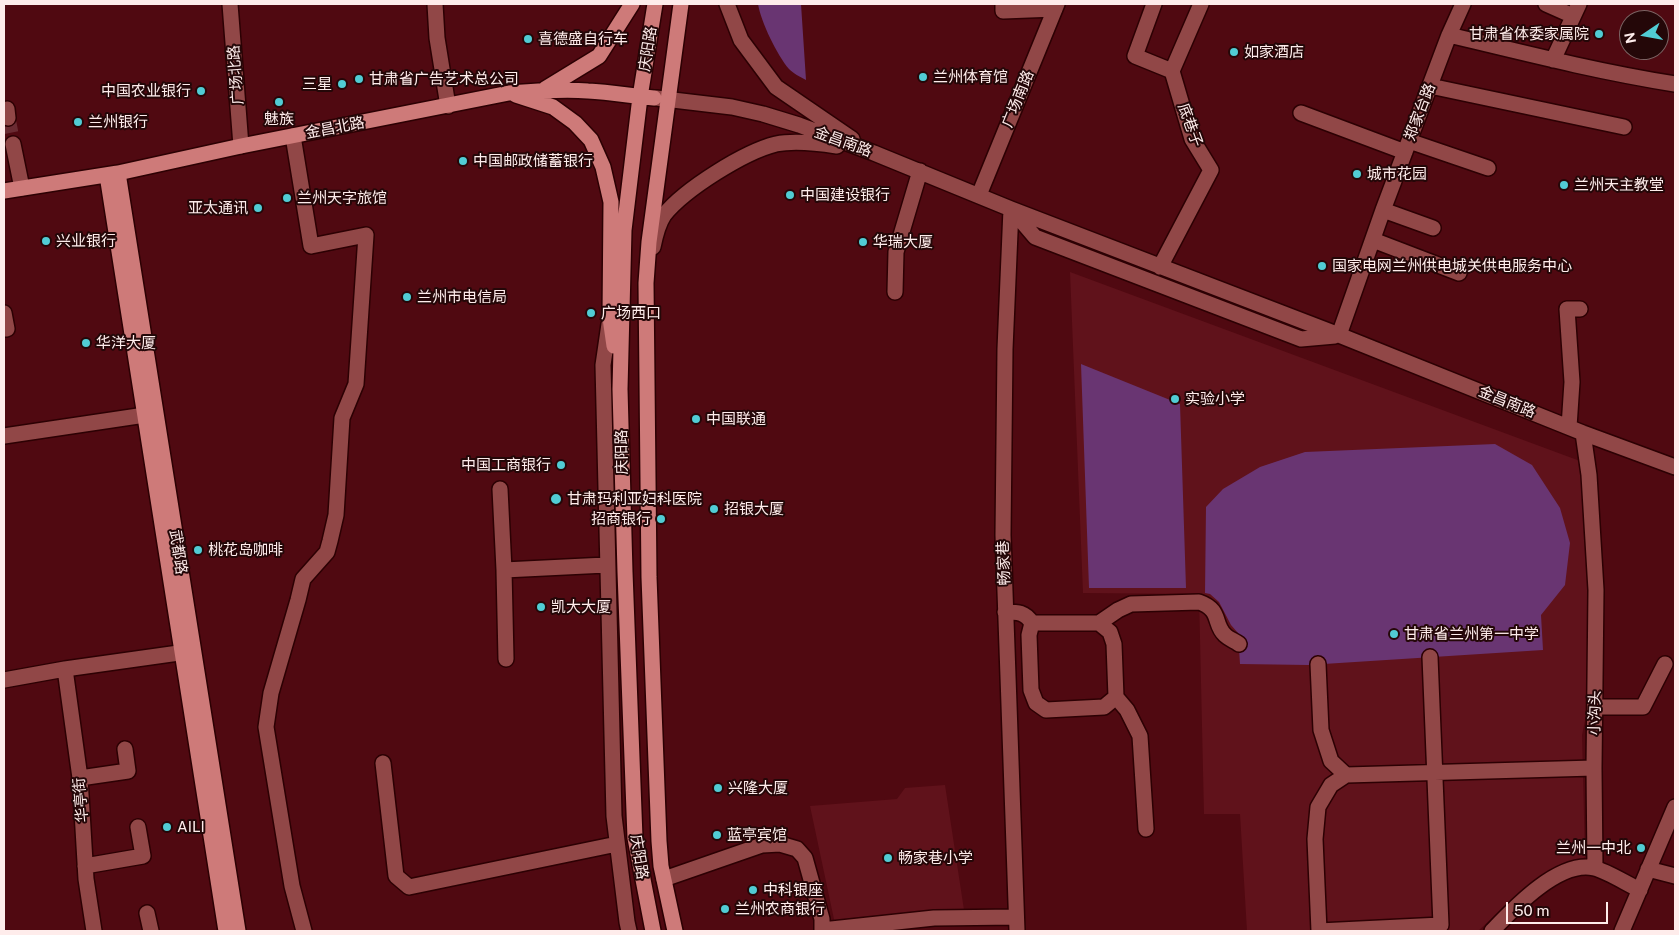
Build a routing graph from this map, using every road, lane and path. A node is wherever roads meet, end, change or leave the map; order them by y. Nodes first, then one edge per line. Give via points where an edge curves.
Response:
1 (230, 4) edge
2 (434, 4) edge
3 (632, 4) edge
4 (655, 4) edge
5 (681, 4) edge
6 (727, 4) edge
7 (1003, 4) edge
8 (1154, 4) edge
9 (1201, 4) edge
10 (1464, 4) edge
11 (1546, 4) edge
12 (1056, 6) edge
13 (1576, 10) edge
14 (1449, 35) junction
15 (1553, 60) junction
16 (1172, 71) junction
17 (1675, 84) edge
18 (1430, 86) junction
19 (544, 90) junction
20 (509, 94) junction
21 (654, 98) junction
22 (448, 106) junction
23 (1301, 113) dead end
24 (1624, 127) dead end
25 (293, 136) junction
26 (13, 144) tunnel mouth
27 (241, 146) junction
28 (1407, 146) junction
29 (874, 153) junction
30 (1488, 168) dead end
31 (920, 171) junction
32 (112, 174) junction
33 (22, 188) junction
34 (4, 191) edge
35 (979, 195) junction
36 (1011, 209) junction
37 (1383, 210) junction
38 (1432, 228) dead end
39 (1373, 240) junction
40 (1160, 266) junction
41 (1459, 273) dead end
42 (646, 283) junction
43 (895, 292) dead end
44 (1580, 309) dead end
45 (4, 313) edge
46 (610, 318) junction
47 (4, 329) edge
48 (1339, 335) junction
49 (620, 389) junction
50 (145, 415) junction
51 (1576, 430) junction
52 (4, 436) edge
53 (1675, 466) edge
54 (500, 489) dead end
55 (606, 565) junction
56 (504, 570) junction
57 (1005, 612) junction
58 (1032, 623) junction
59 (1099, 623) junction
60 (1239, 644) dead end
61 (188, 651) junction
62 (1430, 657) dead end
63 (506, 659) dead end
64 (1318, 664) dead end
65 (1665, 664) dead end
66 (65, 669) junction
67 (4, 680) edge
68 (1116, 696) junction
69 (1595, 707) junction
70 (1327, 748) junction
71 (125, 749) dead end
72 (383, 763) dead end
73 (1594, 768) junction
74 (1435, 772) junction
75 (1346, 775) junction
76 (80, 778) junction
77 (1327, 792) junction
78 (1675, 807) edge
79 (138, 827) dead end
80 (1146, 829) dead end
81 (617, 844) junction
82 (716, 855) dead end
83 (86, 866) junction
84 (1595, 868) junction
85 (1648, 870) junction
86 (663, 873) junction
87 (1675, 876) edge
88 (1640, 890) junction
89 (147, 913) dead end
90 (1017, 924) edge
91 (941, 925) edge
92 (841, 929) edge
93 (94, 931) edge
94 (151, 931) edge
95 (226, 931) edge
96 (238, 931) edge
97 (304, 931) edge
98 (629, 931) edge
99 (653, 931) edge
100 (675, 931) edge
101 (1492, 931) edge
102 (1622, 931) edge

1 - 27 street, 广场北路
2 - 22 street
3 - 19 main road via 599,56
4 - 21 main road, 庆阳路
5 - 21 main road, 庆阳路
6 - 29 street via 741,40 776,87
7 - 12 street via 1003,11
8 - 16 street via 1135,56
9 - 16 street
10 - 14 street, 郑家台路
11 - 13 street
12 - 35 street, 广场南路
13 - 15 street
14 - 15 street
14 - 18 street, 郑家台路
15 - 17 street
16 - 40 street, 底巷子 via 1192,139 1211,170
18 - 24 street
18 - 28 street, 郑家台路
19 - 20 main road, 金昌北路
19 - 21 main road, 金昌北路
20 - 22 main road, 金昌北路
20 - 46 main road via 553,107 591,140 611,202
21 - 29 street, 金昌南路 via 763,114
21 - 42 main road, 庆阳路
21 - 49 main road, 庆阳路 via 624,230
22 - 25 main road, 金昌北路
23 - 28 street
25 - 27 main road, 金昌北路
25 - 97 street via 311,246 366,235 356,384 342,418 336,515 327,552 303,579 271,693 266,727 292,886
26 - 33 street
27 - 32 main road, 金昌北路
28 - 30 street
28 - 37 street, 郑家台路
29 - 31 street, 金昌南路
29 - 42 street via 828,144 778,144 757,150 730,164 686,194 664,216 655,237
31 - 35 street, 金昌南路
31 - 43 street via 896,252
32 - 33 main road, 金昌北路
32 - 50 main road, 武都路
32 - 61 main road, 武都路
33 - 34 main road, 金昌北路
35 - 36 street, 金昌南路
36 - 40 street, 金昌南路
36 - 48 street, 金昌南路 via 1035,237 1280,332 1301,340
36 - 57 street, 畅家巷 via 1005,349
37 - 38 street
37 - 39 street, 郑家台路
39 - 41 street
39 - 48 street, 郑家台路
40 - 48 street, 金昌南路
42 - 86 main road, 庆阳路 via 649,577
44 - 51 street, 小沟头 via 1567,309
45 - 47 street
46 - 49 main road
46 - 55 street via 603,365
48 - 51 street, 金昌南路
49 - 99 main road, 庆阳路 via 635,838
50 - 52 street
50 - 61 main road, 武都路
51 - 53 street, 金昌南路
51 - 69 street, 小沟头 via 1589,475 1596,590 1592,666
54 - 56 street
55 - 56 street
55 - 81 street
56 - 63 street
57 - 58 street via 1019,612
57 - 90 street, 畅家巷
58 - 59 street
58 - 68 street via 1029,635 1031,690 1036,703 1046,710 1104,707
59 - 60 street via 1131,604 1199,602 1209,606 1224,635
59 - 68 street via 1110,632 1114,644
61 - 66 street
61 - 95 main road, 武都路
61 - 96 main road, 武都路
62 - 74 street
64 - 70 street via 1321,730
65 - 69 street via 1643,707
66 - 67 street
66 - 76 street, 华亭街
68 - 80 street via 1140,736
69 - 73 street, 小沟头
70 - 75 street via 1330,761
70 - 77 street
71 - 76 street via 128,771
72 - 81 street via 396,876 409,887
73 - 74 street
73 - 84 street, 小沟头
74 - 75 street
74 - 77 street via 1441,925 1319,931 1315,839 1318,807
75 - 77 street via 1331,785
76 - 83 street, 华亭街
78 - 85 street
79 - 83 street via 143,856
81 - 98 street
82 - 86 street
83 - 93 street, 华亭街
84 - 88 street
84 - 101 street via 1580,867 1538,887
85 - 87 street
85 - 88 street
86 - 92 street, 畅家巷 via 762,845 780,844 797,849 805,858 822,919 822,930
86 - 100 main road, 庆阳路
88 - 102 street
89 - 94 street
90 - 91 street, 畅家巷
91 - 92 street, 畅家巷

